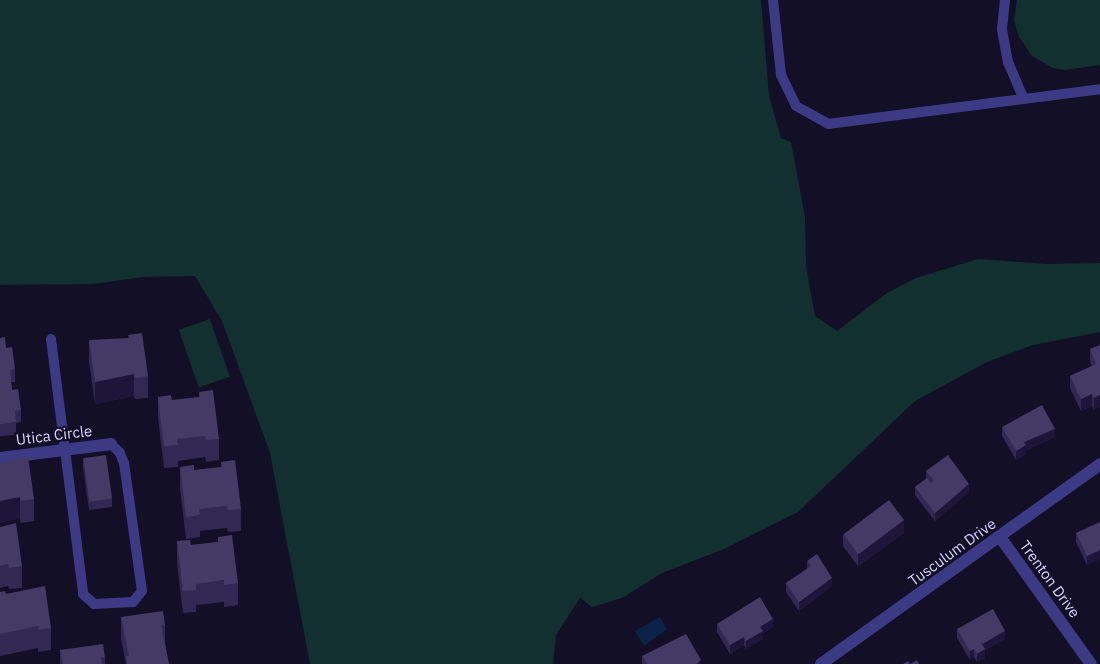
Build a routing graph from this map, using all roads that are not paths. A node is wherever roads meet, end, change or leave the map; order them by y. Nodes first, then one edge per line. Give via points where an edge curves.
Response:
1 (773, 0) edge
2 (1005, 0) edge
3 (1100, 89) edge
4 (1023, 97) junction
5 (51, 339) dead end
6 (112, 444) joint
7 (65, 450) junction
8 (0, 458) edge
9 (1100, 464) edge
10 (1000, 537) junction
11 (821, 664) edge
12 (1091, 664) edge

1 - 4 lane via 781,75 796,106 828,124
2 - 4 lane via 1002,29 1007,54
3 - 4 lane
5 - 7 lane
6 - 7 street, Utica Circle
6 - 7 lane via 124,463 142,591 133,602 94,604 83,594
7 - 8 street, Utica Circle
9 - 10 street, Tusculum Drive
10 - 11 street, Tusculum Drive
10 - 12 street, Trenton Drive

